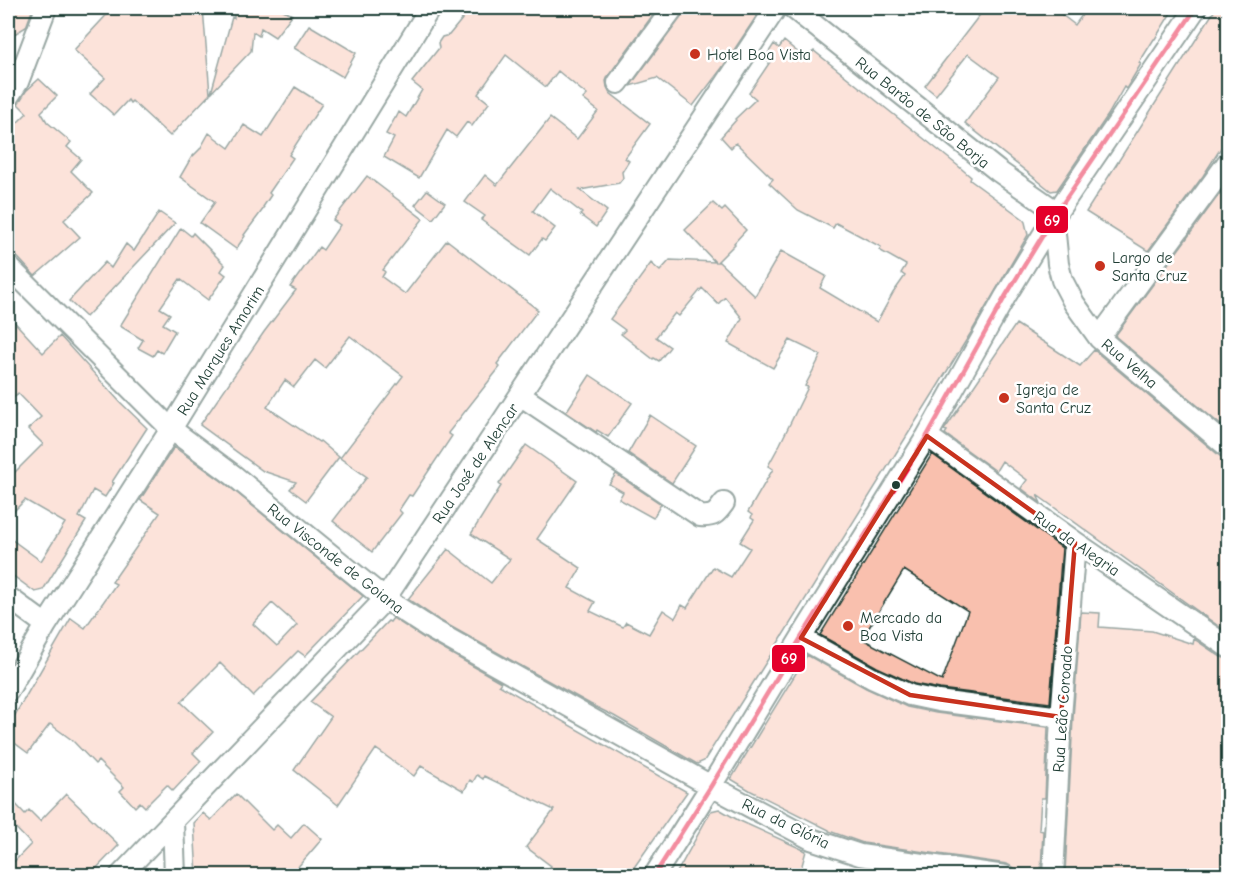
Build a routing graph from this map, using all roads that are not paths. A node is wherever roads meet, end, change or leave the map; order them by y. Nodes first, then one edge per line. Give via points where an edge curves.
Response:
1 (46, 8) edge
2 (430, 8) edge
3 (673, 8) edge
4 (776, 8) edge
5 (793, 8) edge
6 (1196, 8) edge
7 (618, 83) dead end
8 (8, 97) edge
9 (1228, 162) edge
10 (1053, 219) junction
11 (8, 266) edge
12 (1099, 338) junction
13 (520, 395) junction
14 (171, 429) junction
15 (927, 436) junction
16 (1228, 447) edge
17 (724, 503) dead end
18 (1075, 542) junction
19 (8, 597) edge
20 (385, 599) junction
21 (46, 625) junction
22 (801, 638) junction
23 (1228, 647) edge
24 (8, 692) edge
25 (1061, 717) junction
26 (711, 786) junction
27 (173, 821) junction
28 (120, 876) edge
29 (175, 876) edge
30 (654, 876) edge
31 (1005, 876) edge
32 (1053, 876) edge

1 - 8 street via 18,82
2 - 14 street, Rua Marques Amorim
3 - 7 street
4 - 13 street, Rua José de Alencar
5 - 10 street, Rua Barão de São Borja
6 - 10 street
9 - 12 street
10 - 12 street, Rua Velha via 1058,264 1065,286
10 - 15 street
11 - 14 street, Rua Visconde de Goiana
12 - 16 street, Rua Velha
13 - 17 street via 700,516 710,517
13 - 20 street, Rua José de Alencar
14 - 20 street, Rua Visconde de Goiana
14 - 21 street, Rua Marques Amorim
15 - 18 street, Rua da Alegria
15 - 22 street
18 - 23 street, Rua da Alegria
18 - 25 street, Rua Leão Coroado
19 - 21 street
20 - 26 street, Rua Visconde de Goiana via 433,630
20 - 27 street, Rua José de Alencar
21 - 24 street, Rua Marques Amorim
22 - 25 street via 910,695
22 - 26 street
25 - 32 street, Rua Leão Coroado
26 - 30 street
26 - 31 street, Rua da Glória via 811,839 861,855
27 - 28 street, Rua José de Alencar
27 - 29 street

